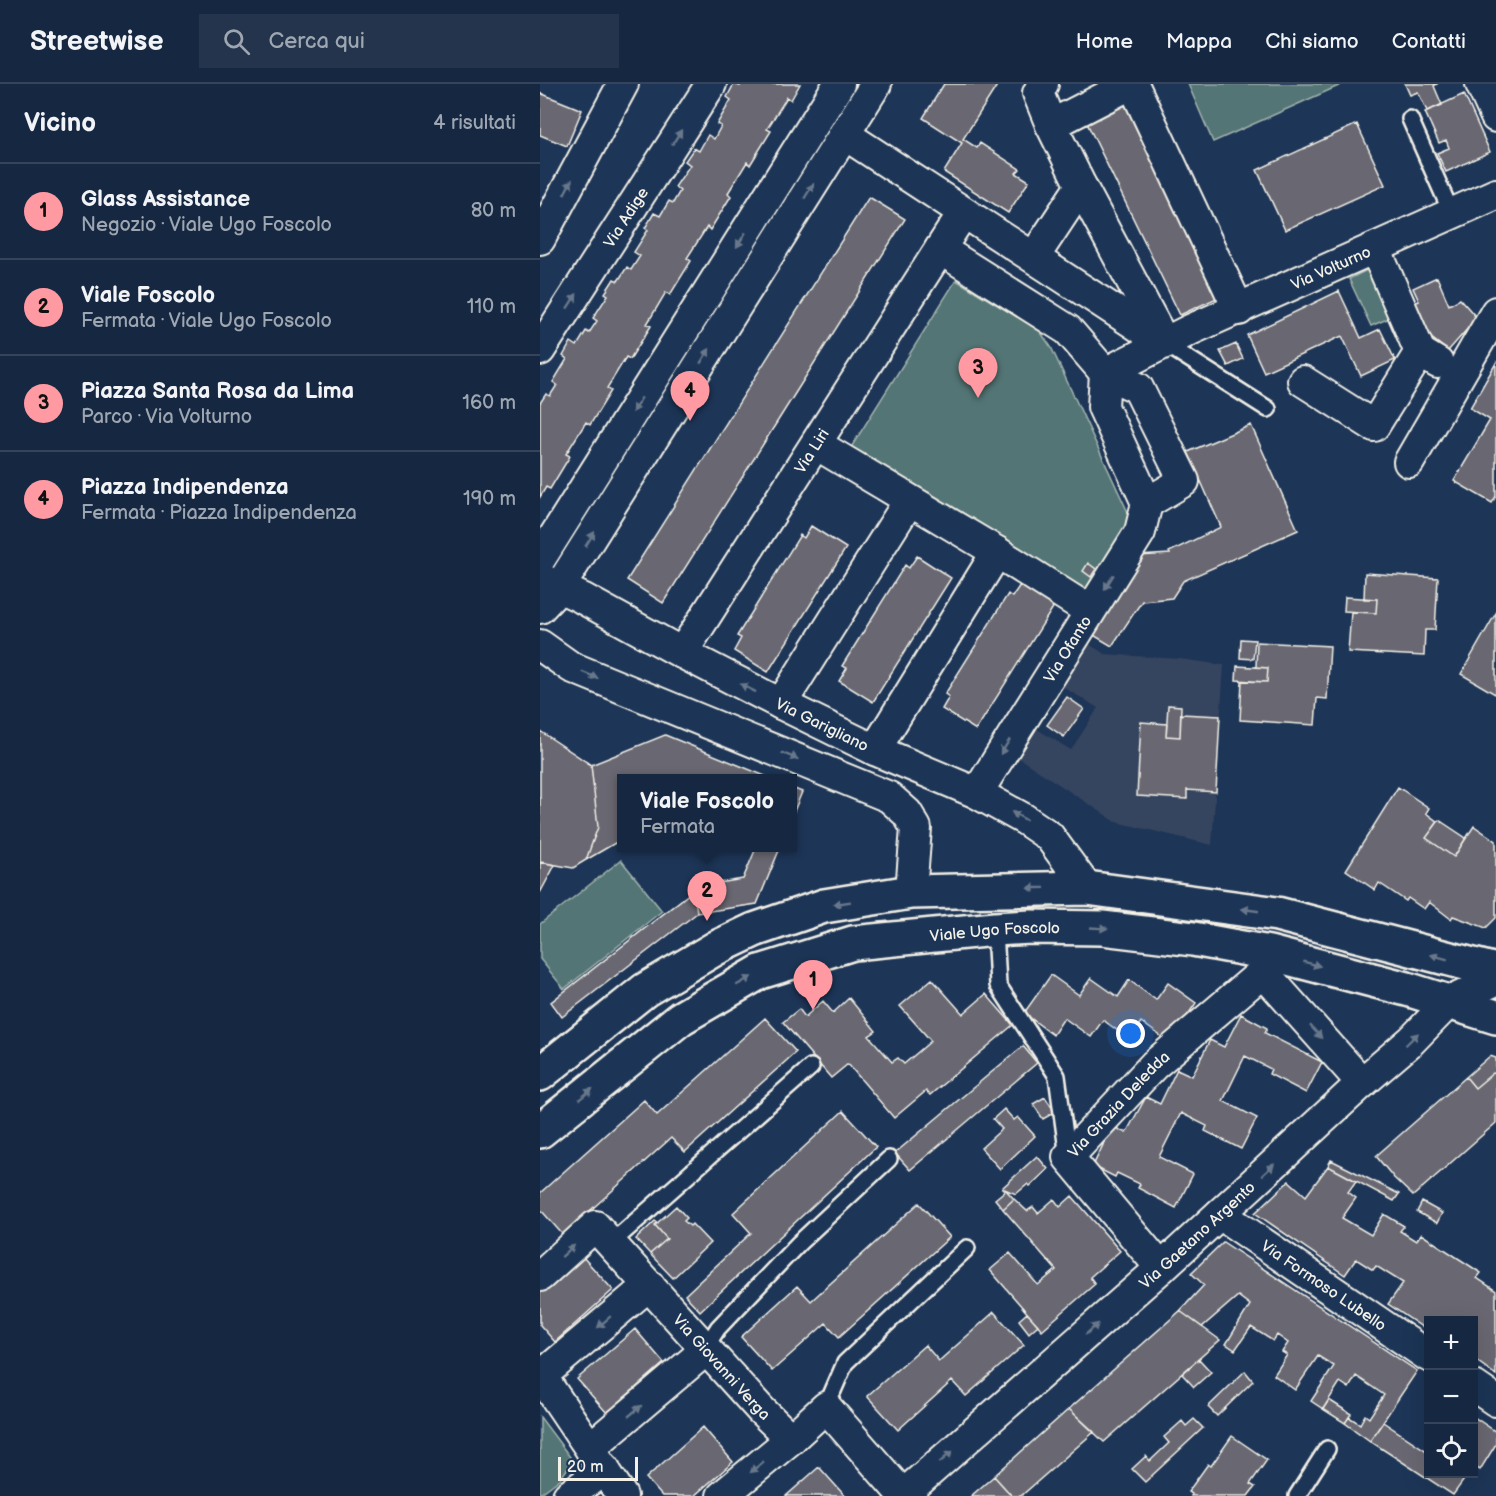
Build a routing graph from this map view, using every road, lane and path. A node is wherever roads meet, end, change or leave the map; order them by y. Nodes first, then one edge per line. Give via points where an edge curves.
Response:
1 (623, 84) edge
2 (711, 84) edge
3 (839, 84) edge
4 (876, 84) edge
5 (1043, 84) edge
6 (1132, 84) edge
7 (1481, 84) edge
8 (1496, 117) edge
9 (1410, 119) dead end
10 (1051, 125) junction
11 (844, 134) junction
12 (1081, 186) junction
13 (1496, 194) edge
14 (963, 213) junction
15 (1452, 214) junction
16 (540, 238) edge
17 (1375, 248) junction
18 (940, 249) junction
19 (1034, 257) junction
20 (1239, 310) junction
21 (1496, 312) edge
22 (1164, 343) junction
23 (540, 350) edge
24 (1420, 352) junction
25 (1105, 373) junction
26 (1458, 375) junction
27 (1303, 381) dead end
28 (1268, 409) dead end
29 (816, 444) junction
30 (1409, 462) dead end
31 (909, 501) junction
32 (1147, 503) junction
33 (997, 552) junction
34 (540, 559) edge
35 (546, 591) edge
36 (1090, 612) junction
37 (540, 645) edge
38 (682, 653) junction
39 (781, 705) junction
40 (874, 750) junction
41 (977, 793) junction
42 (1087, 888) junction
43 (911, 892) junction
44 (995, 929) junction
45 (1266, 963) junction
46 (1496, 971) edge
47 (1496, 980) edge
48 (1449, 1002) junction
49 (1496, 1017) edge
50 (811, 1067) dead end
51 (540, 1074) edge
52 (1362, 1083) junction
53 (540, 1131) edge
54 (1068, 1157) junction
55 (889, 1159) dead end
56 (1220, 1214) junction
57 (602, 1235) junction
58 (967, 1248) dead end
59 (1161, 1268) junction
60 (540, 1276) edge
61 (649, 1285) junction
62 (705, 1348) junction
63 (1424, 1353) edge
64 (541, 1375) edge
65 (1478, 1389) edge
66 (1496, 1401) edge
67 (826, 1407) junction
68 (791, 1439) junction
69 (1327, 1449) dead end
70 (598, 1459) junction
71 (568, 1496) edge
72 (622, 1496) edge
73 (722, 1496) edge
74 (902, 1496) edge
75 (1297, 1496) edge

16 -> 1 street
23 -> 2 street, Via Adige
3 -> 34 street
4 - 11 street
5 - 10 street via 1038,93
6 - 10 street
6 - 20 street
7 - 8 street
9 - 15 lane
10 - 12 street
11 - 14 street
35 -> 11 street
12 - 19 street
12 - 22 street
13 - 15 street, Via Volturno
14 - 18 street
14 - 19 street
15 - 17 street, Via Volturno
17 - 20 street, Via Volturno
17 - 24 street
18 - 25 street via 1068,330
18 - 29 street, Via Liri
19 - 22 street
20 - 22 street, Via Volturno
21 - 26 street
22 - 25 street, Via Volturno
22 - 28 lane
24 - 26 street
24 - 27 street via 1374,426
25 - 32 street via 1103,407
25 - 32 street via 1138,388 1184,481
26 - 30 street
29 - 31 street
29 - 38 street, Via Liri
31 - 33 street
31 - 39 street
32 -> 36 street, Via Ofanto via 1140,532
33 - 36 street
33 - 40 street
35 - 38 street, Via Garigliano via 582,598
36 -> 41 street, Via Ofanto
37 -> 43 street via 571,667 889,797 907,813 916,828
39 -> 38 street, Via Garigliano
39 - 40 street, Via Garigliano
40 - 41 street, Via Garigliano
42 -> 41 street, Via Garigliano via 1049,836
42 -> 43 main road
46 -> 42 main road via 1277,914
43 -> 51 main road via 824,906 754,930 645,990
44 -> 45 main road, Viale Ugo Foscolo via 1102,927 1194,939
53 -> 44 main road, Viale Ugo Foscolo via 681,1018 760,972 853,943
44 - 54 lane via 998,985 1057,1076
45 -> 48 main road, Viale Ugo Foscolo via 1407,989
45 -> 52 street
45 - 54 street, Via Grazia Deledda via 1154,1065
47 - 48 street, Via Gaetano Argento
48 - 49 main road, Viale Ugo Foscolo
52 -> 48 street, Via Gaetano Argento
50 - 57 lane
56 -> 52 street, Via Gaetano Argento
54 - 59 street, Via Grazia Deledda
55 - 62 lane via 799,1243 718,1328
56 - 59 street, Via Gaetano Argento
56 - 63 street, Via Formoso Lubello
60 -> 57 street
57 - 61 street, Via Giovanni Verga
58 - 67 lane via 845,1363
74 -> 59 street, Via Gaetano Argento
61 - 62 street, Via Giovanni Verga
61 -> 64 street
62 - 68 street, Via Giovanni Verga
70 -> 62 street
64 - 70 street
65 - 66 street
67 - 68 street
67 - 74 street
68 -> 73 street
69 - 75 lane
70 - 71 street
70 - 72 street

